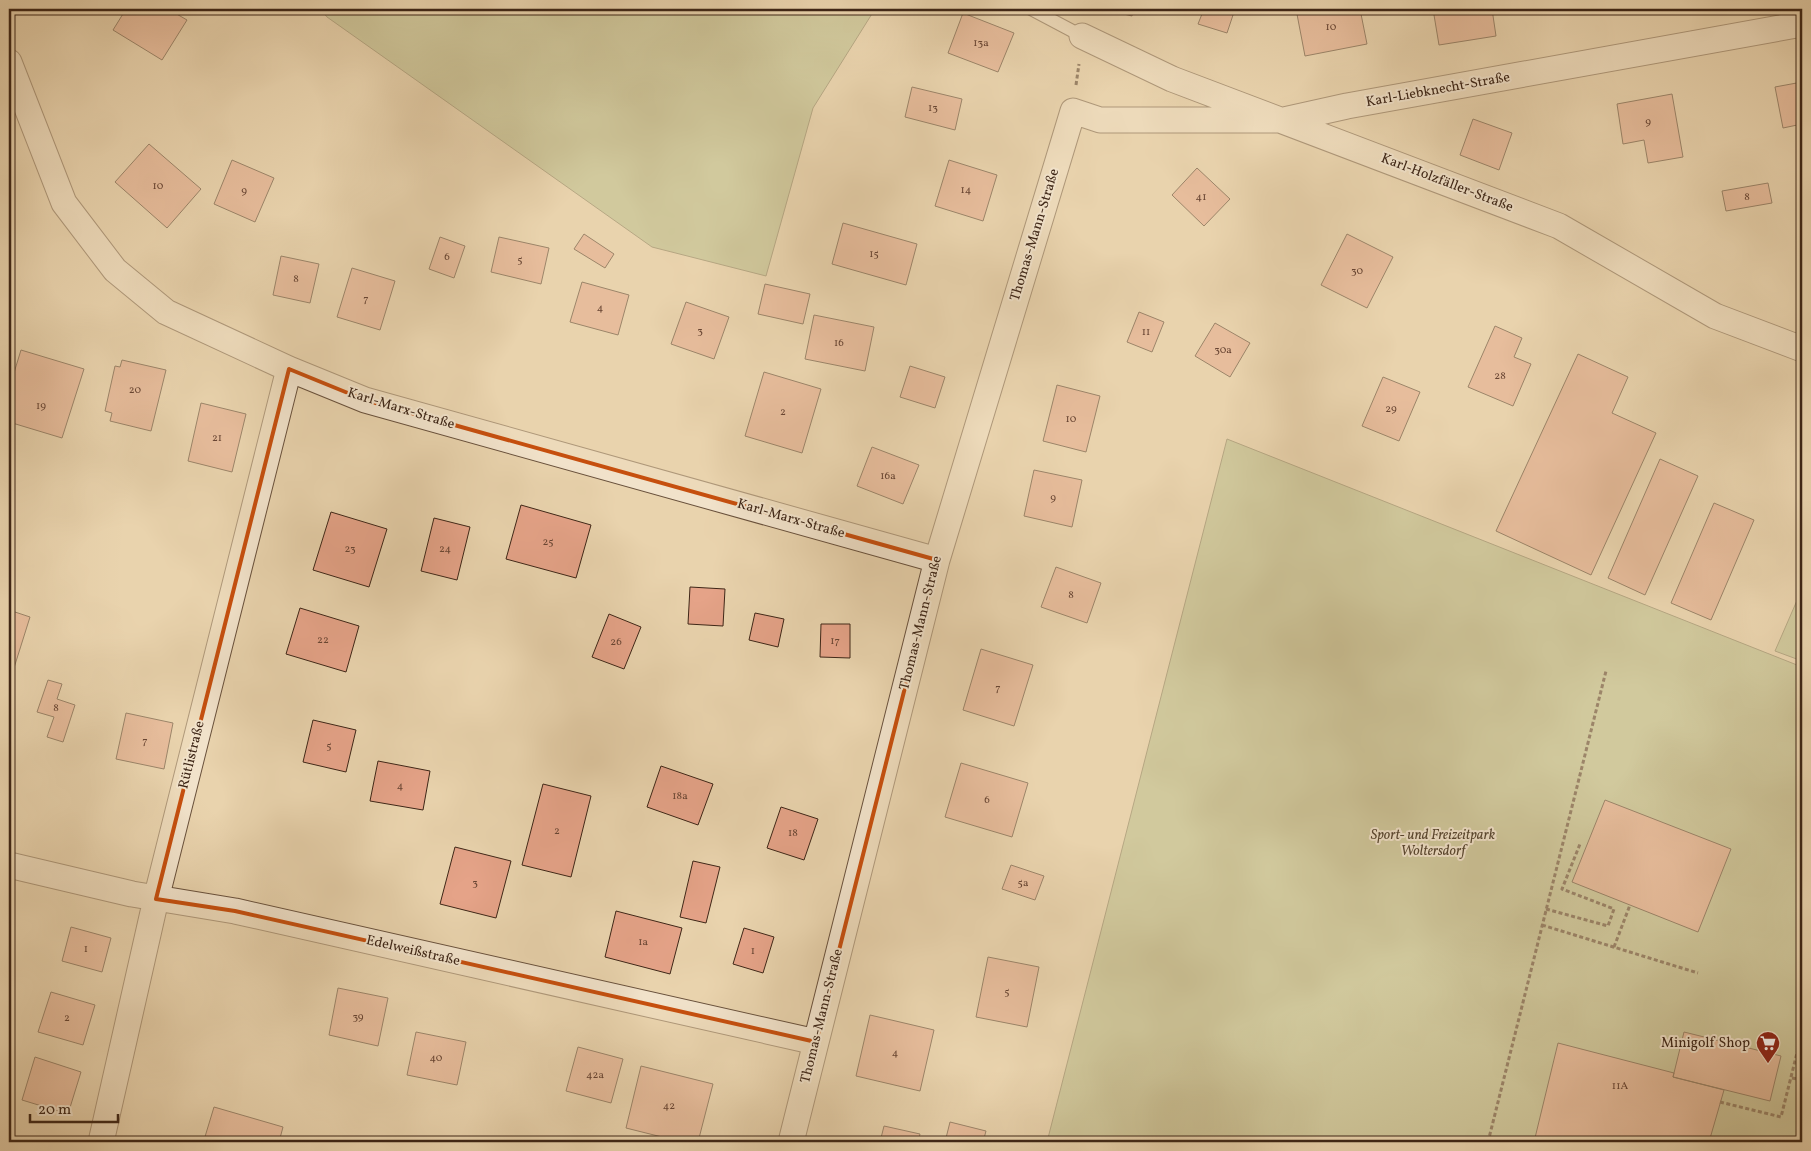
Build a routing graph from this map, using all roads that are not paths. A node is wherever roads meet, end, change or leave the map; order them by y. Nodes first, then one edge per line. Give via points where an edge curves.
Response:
1 (1031, 9) edge
2 (1802, 24) edge
3 (1082, 36) joint
4 (9, 62) edge
5 (1073, 110) joint
6 (1284, 120) junction
7 (1802, 349) edge
8 (289, 369) junction
9 (937, 560) junction
10 (9, 865) edge
11 (156, 899) junction
12 (816, 1042) junction
13 (101, 1142) edge
14 (791, 1142) edge

1 - 3 lane
2 - 6 street, Karl-Liebknecht-Straße
3 - 6 street, Karl-Holzfäller-Straße via 1172,79
4 - 8 street, Karl-Marx-Straße via 64,203 115,270 166,312
5 - 6 street, Karl-Liebknecht-Straße via 1100,120
5 - 9 street, Thomas-Mann-Straße
6 - 7 street, Karl-Holzfäller-Straße via 1558,226 1715,316
8 - 9 street, Karl-Marx-Straße via 365,400
8 - 11 street, Rütlistraße
9 - 12 street, Thomas-Mann-Straße
10 - 11 street, Edelweißstraße
11 - 12 street, Edelweißstraße via 235,911
11 - 13 street, Rütlistraße
12 - 14 street, Thomas-Mann-Straße

